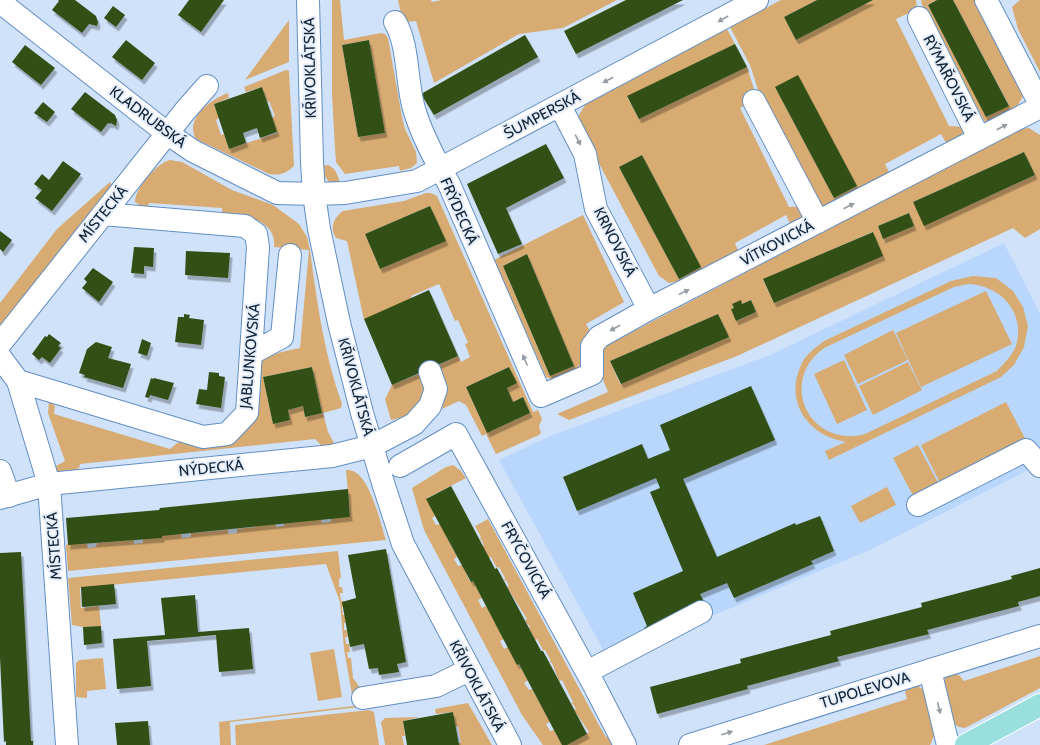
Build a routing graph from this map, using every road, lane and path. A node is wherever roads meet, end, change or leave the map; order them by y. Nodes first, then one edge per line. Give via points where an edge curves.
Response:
1 (308, 0) edge
2 (0, 2) edge
3 (748, 2) edge
4 (992, 2) edge
5 (919, 18) dead end
6 (395, 22) dead end
7 (207, 86) dead end
8 (754, 102) dead end
9 (1040, 104) edge
10 (560, 106) junction
11 (1040, 107) edge
12 (168, 134) junction
13 (980, 138) junction
14 (441, 170) junction
15 (314, 194) junction
16 (103, 214) junction
17 (818, 222) junction
18 (290, 255) dead end
19 (649, 309) junction
20 (0, 344) edge
21 (252, 353) junction
22 (0, 357) edge
23 (430, 372) dead end
24 (18, 381) junction
25 (541, 396) joint
26 (372, 446) junction
27 (400, 466) dead end
28 (1040, 466) edge
29 (0, 471) edge
30 (49, 484) junction
31 (4, 497) edge
32 (918, 506) dead end
33 (701, 612) dead end
34 (1040, 636) edge
35 (469, 670) junction
36 (930, 670) junction
37 (587, 672) junction
38 (363, 698) dead end
39 (1040, 705) edge
40 (67, 745) edge
41 (510, 745) edge
42 (625, 745) edge
43 (690, 745) edge
44 (948, 745) edge
45 (966, 745) edge

1 - 15 street, KŘIVOKLÁTSKÁ
2 - 12 street, KLADRUBSKÁ
3 -> 10 street, ŠUMPERSKÁ
4 - 9 street
5 - 13 street, RÝMAŘOVSKÁ
6 - 14 street, FRÝDECKÁ via 399,27 414,108 431,154
7 - 12 street, MÍSTECKÁ via 184,111
8 - 17 street
10 - 14 street, ŠUMPERSKÁ
10 -> 19 street, KRNOVSKÁ via 585,154 596,208
13 -> 11 street, VÍTKOVICKÁ
12 - 15 street, KLADRUBSKÁ via 194,151 277,193
12 - 16 street, MÍSTECKÁ
17 -> 13 street, VÍTKOVICKÁ
14 - 15 street, ŠUMPERSKÁ via 417,181 345,193
25 -> 14 street, FRÝDECKÁ
15 - 26 street, KŘIVOKLÁTSKÁ via 339,323
16 - 20 street, MÍSTECKÁ
16 - 21 street, JABLUNKOVSKÁ via 245,226 256,234 258,247
19 -> 17 street, VÍTKOVICKÁ
18 - 21 street via 282,337
19 -> 25 street, VÍTKOVICKÁ via 599,338 592,346 592,374
21 - 24 street, JABLUNKOVSKÁ via 248,412 227,434 203,437
22 - 24 street, MÍSTECKÁ
23 - 26 street via 436,389 430,406 414,424
24 - 30 street, MÍSTECKÁ
26 - 30 street, NÝDECKÁ via 332,456
26 - 35 street, KŘIVOKLÁTSKÁ via 403,544
27 - 37 street, FRYČOVICKÁ via 456,434
28 - 32 street via 1026,450
29 - 31 street
30 - 31 street, NÝDECKÁ
30 - 40 street, MÍSTECKÁ
33 - 37 street
34 - 36 street, TUPOLEVOVA
35 - 38 street via 436,686 384,685
35 - 41 street, KŘIVOKLÁTSKÁ
43 -> 36 street, TUPOLEVOVA
36 -> 44 street
37 - 42 street, FRYČOVICKÁ
39 - 45 main road

